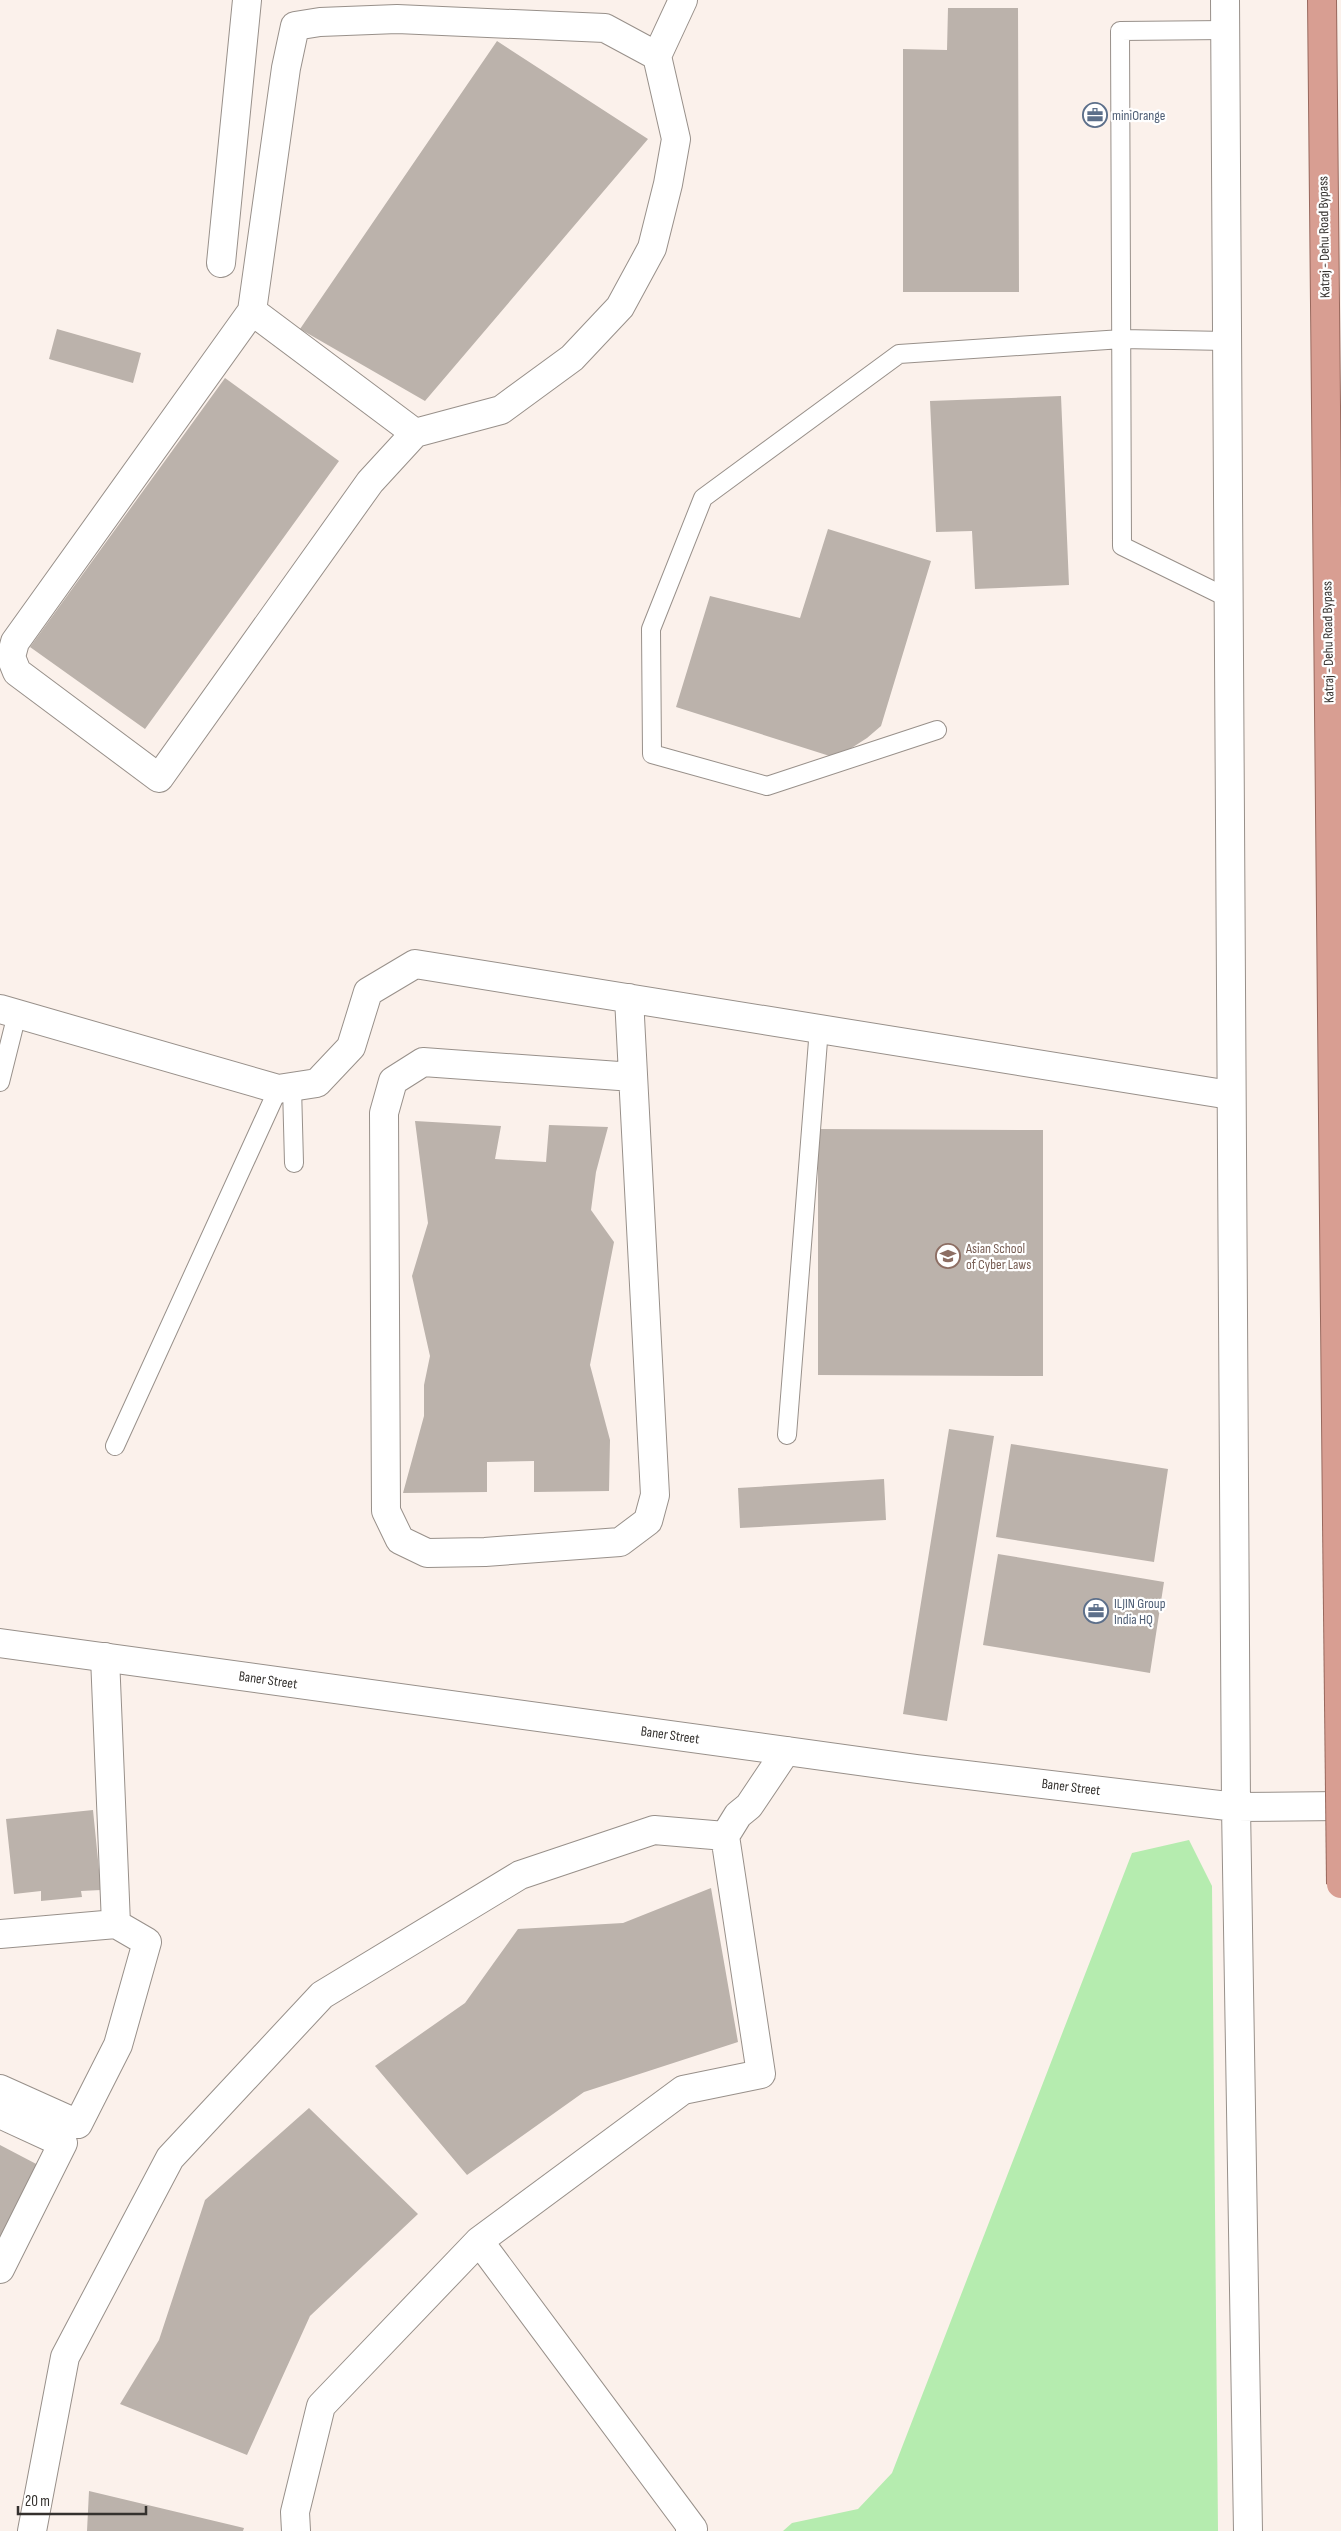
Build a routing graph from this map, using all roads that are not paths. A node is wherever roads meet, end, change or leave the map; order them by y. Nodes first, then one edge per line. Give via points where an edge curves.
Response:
1 (247, 0) edge
2 (683, 0) edge
3 (1225, 0) edge
4 (1322, 0) edge
5 (1225, 30) junction
6 (657, 56) junction
7 (221, 263) dead end
8 (252, 311) junction
9 (1122, 339) junction
10 (1226, 341) junction
11 (415, 433) junction
12 (1228, 598) junction
13 (936, 730) dead end
14 (629, 998) junction
15 (8, 1011) edge
16 (819, 1028) junction
17 (633, 1077) junction
18 (0, 1082) edge
19 (285, 1088) junction
20 (1230, 1095) junction
21 (294, 1163) dead end
22 (787, 1435) dead end
23 (115, 1446) dead end
24 (0, 1643) edge
25 (106, 1657) junction
26 (786, 1751) junction
27 (1341, 1806) edge
28 (1236, 1807) junction
29 (725, 1836) junction
30 (1341, 1884) edge
31 (116, 1924) junction
32 (0, 1934) edge
33 (0, 2089) edge
34 (0, 2114) edge
35 (479, 2241) junction
36 (0, 2269) edge
37 (32, 2531) edge
38 (296, 2531) edge
39 (690, 2531) edge
40 (1248, 2531) edge

1 - 7 street
2 - 6 street
3 - 5 street
4 - 30 highway, Katraj - Dehu Road Bypass, bridge
5 - 9 lane via 1120,31
5 - 10 street
6 - 8 street via 605,28 397,19 295,26 286,68
6 - 11 street via 676,139 652,248 620,307 572,358 501,410
8 - 11 street
8 - 11 street via 15,642 11,657 17,672 159,778 370,482
9 - 10 lane
9 - 12 lane via 1122,546
9 - 13 lane via 899,354 703,498 651,629 652,754 767,786
10 - 12 street
12 - 20 street
14 - 16 street
14 - 17 street
14 - 19 street via 415,964 368,992 350,1047 317,1083
15 - 18 lane
15 - 19 street
16 - 20 street
16 - 22 lane
17 - 17 street via 655,1495 648,1521 620,1542 427,1554 400,1540 386,1511 384,1113 393,1081 423,1062
19 - 21 lane
19 - 23 lane
20 - 28 street
24 - 25 street, Baner Street
25 - 26 street, Baner Street
25 - 31 street
26 - 28 street, Baner Street
26 - 29 street
27 - 28 street, Baner Street
28 - 40 street
29 - 35 street via 761,2074 683,2090
29 - 37 street via 654,1830 520,1875 322,1995 170,2158 65,2357
31 - 32 street
31 - 33 street via 148,1942 118,2045 78,2124
34 - 36 street via 63,2143
35 - 38 street via 321,2406 295,2512
35 - 39 street via 693,2529

